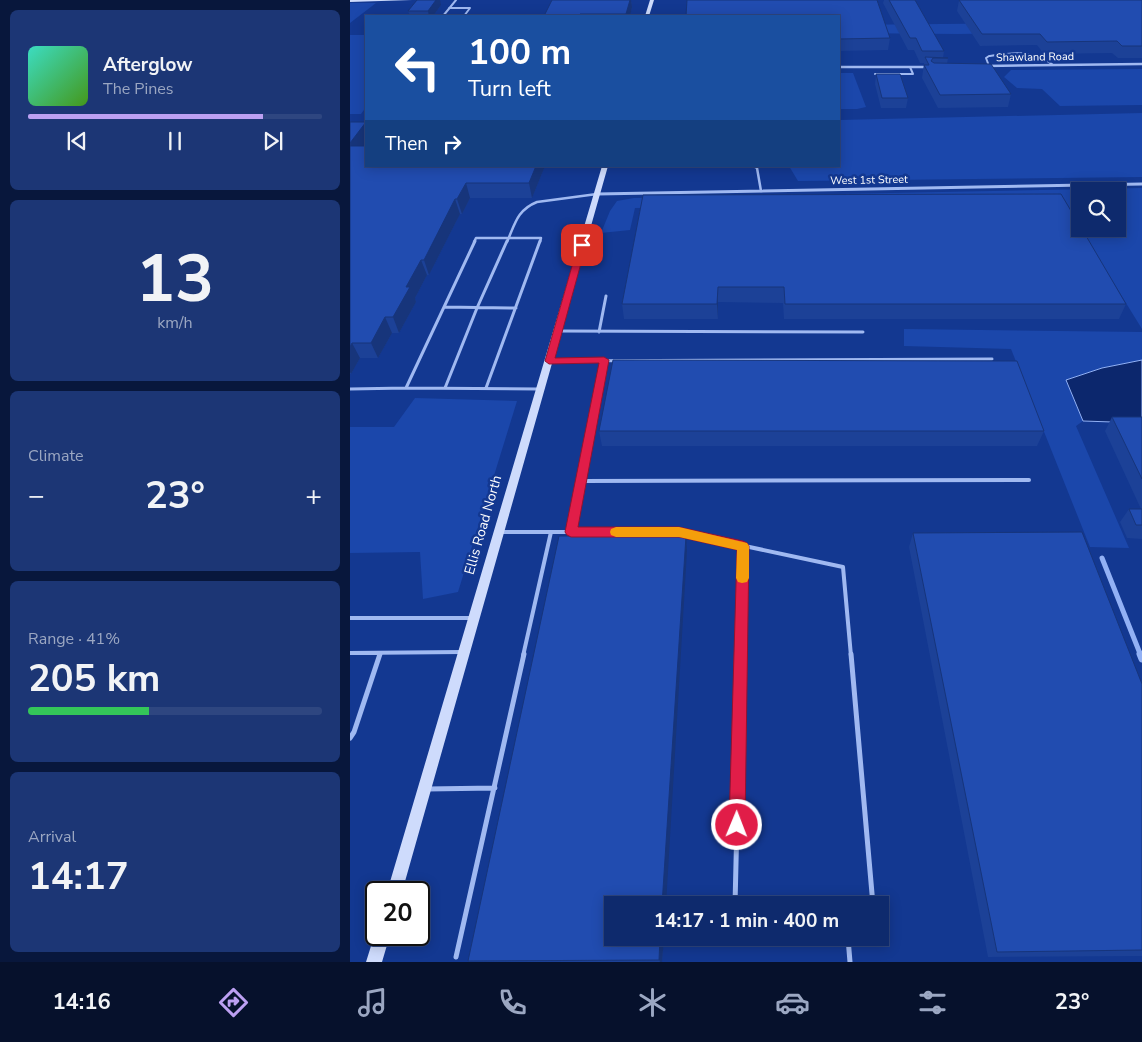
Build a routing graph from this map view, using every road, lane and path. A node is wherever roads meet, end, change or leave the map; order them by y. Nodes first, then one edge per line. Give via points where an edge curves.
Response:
1 (410, 0) edge
2 (456, 0) edge
3 (652, 0) edge
4 (350, 1) edge
5 (449, 8) junction
6 (444, 15) edge
7 (465, 15) edge
8 (647, 15) edge
9 (1142, 64) edge
10 (1053, 65) junction
11 (936, 66) edge
12 (980, 66) edge
13 (988, 66) junction
14 (910, 67) junction
15 (840, 68) edge
16 (875, 74) edge
17 (605, 167) edge
18 (755, 167) edge
19 (1142, 184) edge
20 (761, 191) junction
21 (596, 194) junction
22 (507, 238) junction
23 (606, 296) dead end
24 (444, 307) junction
25 (477, 308) junction
26 (516, 308) junction
27 (558, 331) junction
28 (599, 332) junction
29 (863, 332) dead end
30 (992, 359) edge
31 (604, 360) junction
32 (549, 361) junction
33 (406, 388) junction
34 (445, 388) junction
35 (486, 388) junction
36 (350, 389) edge
37 (541, 389) junction
38 (1029, 480) dead end
39 (582, 481) junction
40 (500, 532) junction
41 (551, 532) junction
42 (571, 532) junction
43 (743, 546) junction
44 (350, 618) edge
45 (474, 618) junction
46 (464, 652) junction
47 (350, 653) edge
48 (380, 653) junction
49 (350, 738) edge
50 (494, 788) junction
51 (425, 789) junction
52 (397, 881) edge
53 (735, 896) edge
54 (872, 896) edge
55 (379, 946) edge
56 (849, 946) edge
57 (456, 957) dead end
58 (374, 962) edge
59 (850, 962) edge

1 - 4 street
2 - 5 lane
3 - 8 street
5 - 6 lane
5 - 7 lane via 470,8
9 - 10 street, Shawland Road
10 - 13 street, Shawland Road
10 - 13 lane via 1045,57 1033,54 989,56 986,58
11 - 14 street
12 - 13 street, Shawland Road
14 - 15 street
14 - 16 lane via 913,74
17 - 21 street, Ellis Road North
18 - 20 lane
19 - 20 street, West 1st Street
20 - 21 street, West 1st Street
21 - 22 lane via 529,205 520,212
21 - 27 street, Ellis Road North
22 - 24 lane via 476,238
22 - 25 lane
22 - 26 lane via 541,238
23 - 28 lane
24 - 25 lane
24 - 33 lane
25 - 26 lane
25 - 34 lane
26 - 35 lane
27 - 28 lane
27 - 32 street, Ellis Road North
28 - 29 lane
30 - 31 lane
31 - 32 lane
31 - 39 lane
32 - 37 street, Ellis Road North
33 - 34 lane
33 - 36 lane
34 - 35 lane
35 - 37 lane
37 - 40 street, Ellis Road North
38 - 39 lane
39 - 42 lane
40 - 41 lane
40 - 45 street, Ellis Road North
41 - 42 lane
41 - 50 lane
42 - 43 lane via 679,532
43 - 53 lane
43 - 54 lane via 843,568
44 - 45 lane
45 - 46 street, Ellis Road North
46 - 48 lane
46 - 51 street, Ellis Road North
47 - 48 lane
48 - 49 lane
50 - 51 lane
50 - 57 lane
51 - 52 street, Ellis Road North
55 - 58 street
56 - 59 lane

